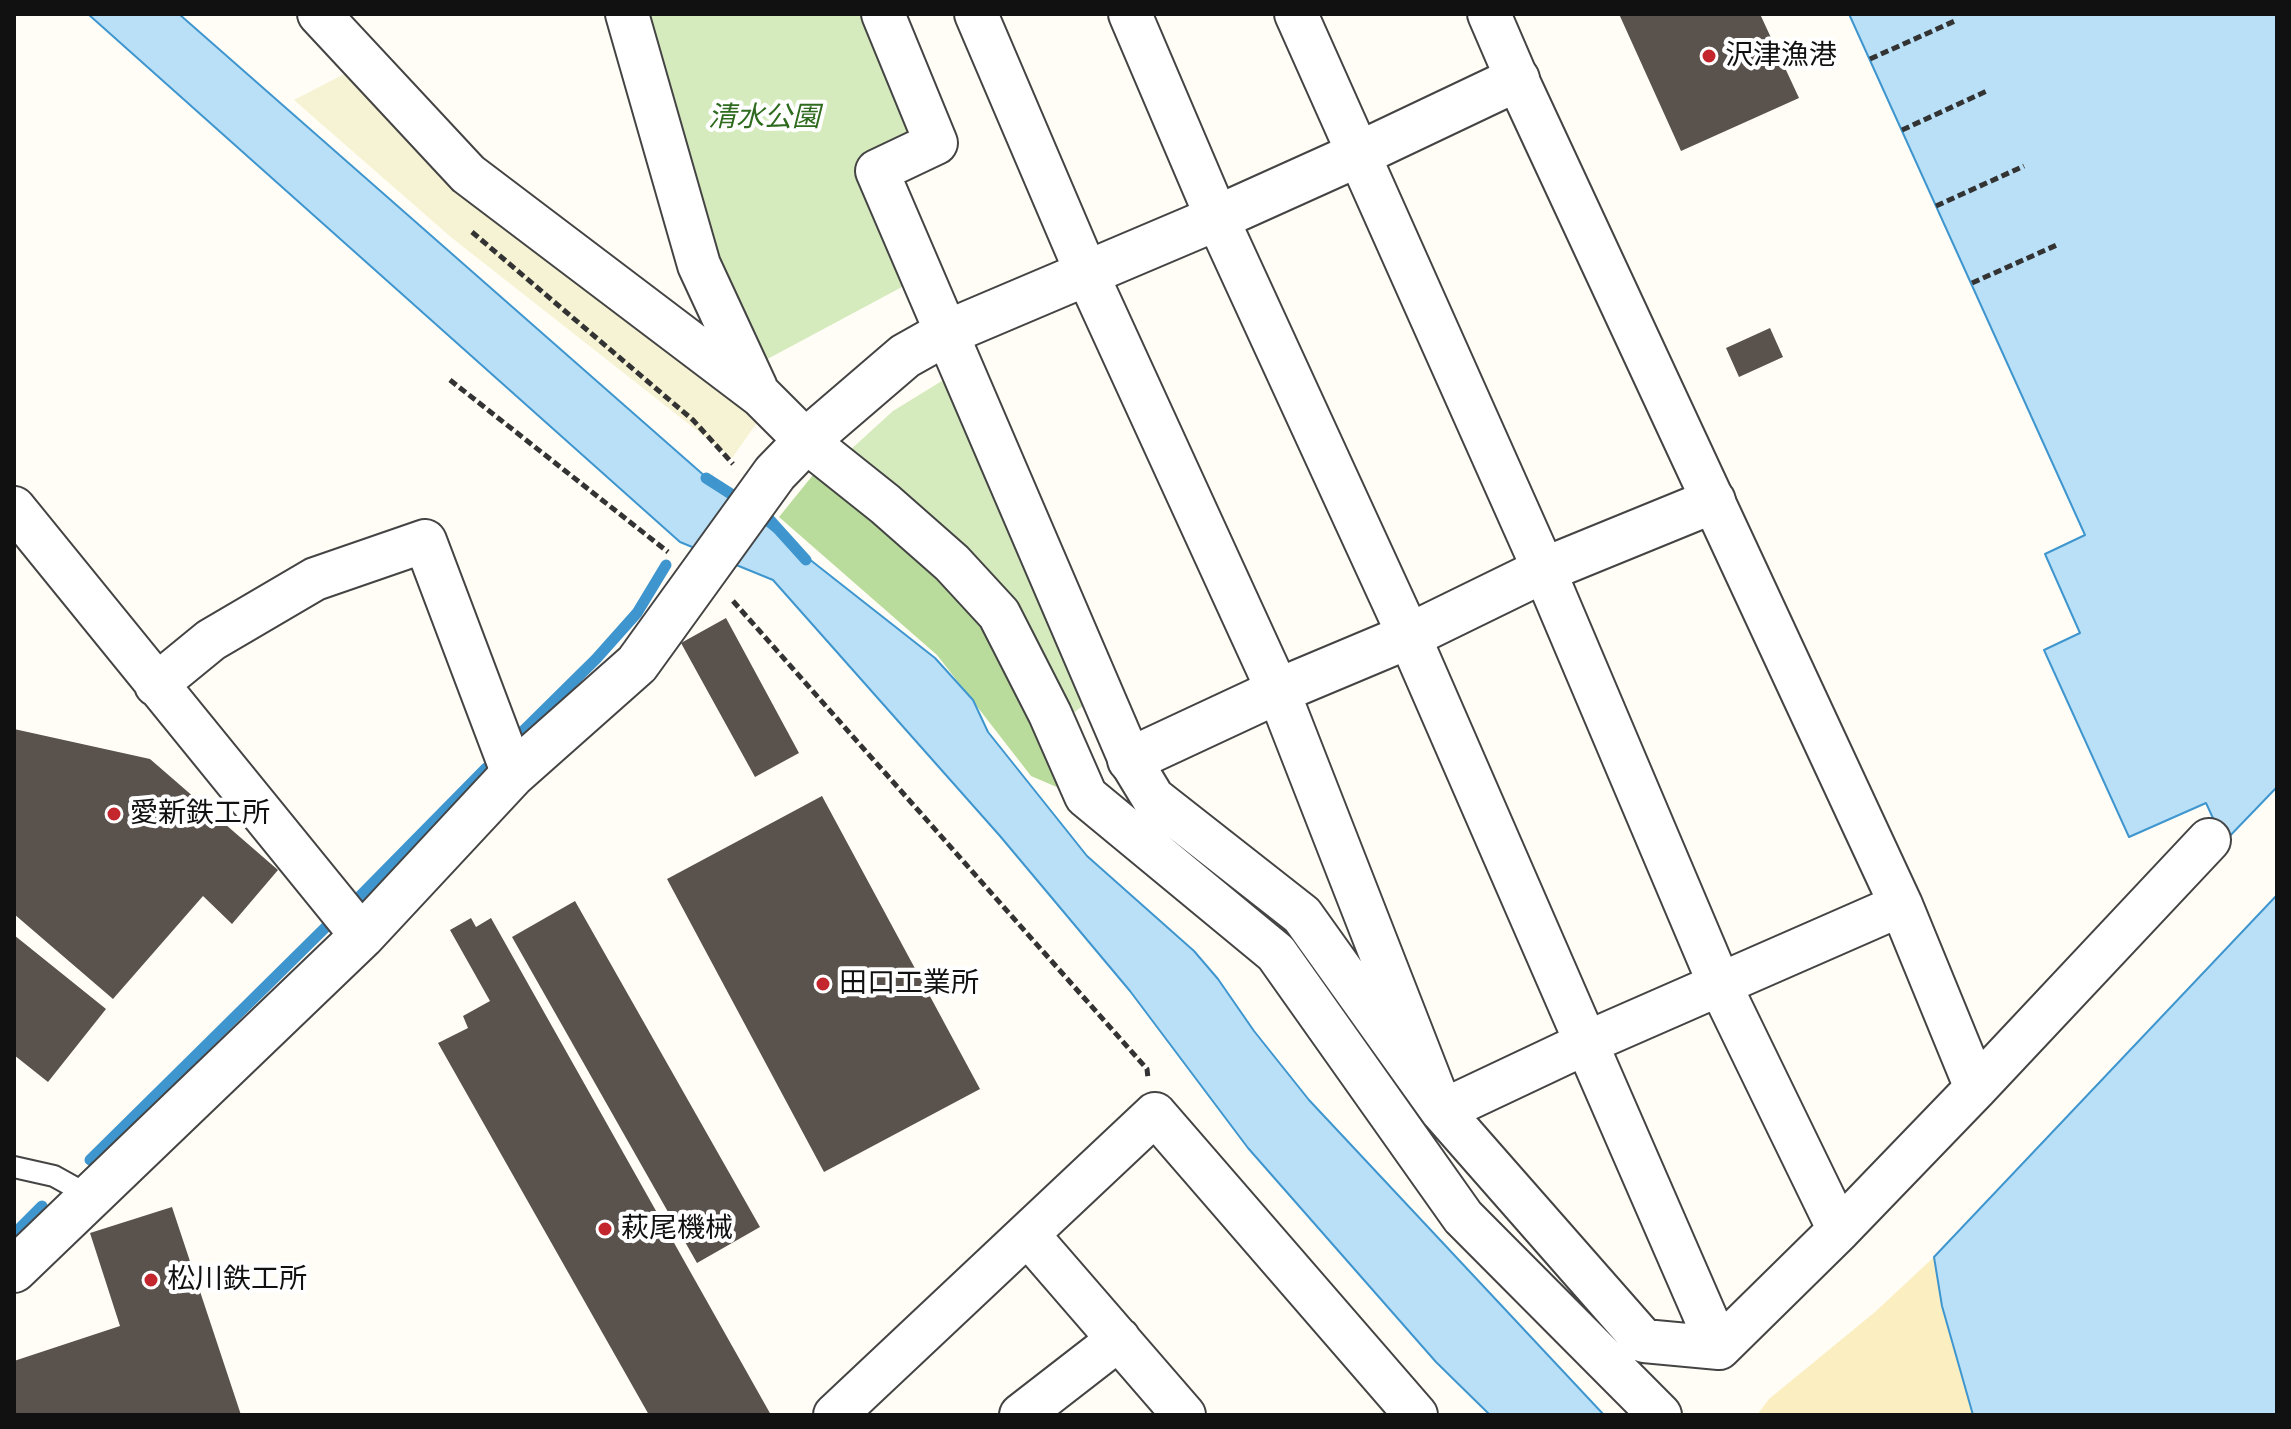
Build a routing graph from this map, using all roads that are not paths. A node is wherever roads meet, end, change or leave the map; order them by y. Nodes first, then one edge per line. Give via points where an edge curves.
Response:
1 (319, 14) edge
2 (627, 14) edge
3 (883, 14) edge
4 (976, 14) edge
5 (1130, 14) edge
6 (1296, 14) edge
7 (1489, 14) edge
8 (1517, 79) junction
9 (1359, 154) junction
10 (1217, 218) junction
11 (1087, 274) junction
12 (946, 333) junction
13 (761, 396) junction
14 (806, 441) junction
15 (1713, 501) junction
16 (14, 508) edge
17 (1544, 570) junction
18 (1409, 636) junction
19 (156, 685) junction
20 (1278, 691) junction
21 (1130, 760) junction
22 (513, 774) junction
23 (2209, 840) dead end
24 (1901, 905) junction
25 (362, 936) junction
26 (1719, 983) junction
27 (1586, 1043) junction
28 (1976, 1088) junction
29 (1442, 1111) junction
30 (14, 1167) edge
31 (90, 1196) junction
32 (1839, 1230) junction
33 (1028, 1235) junction
34 (14, 1270) edge
35 (1119, 1339) junction
36 (1719, 1348) junction
37 (835, 1415) edge
38 (1021, 1415) edge
39 (1184, 1415) edge
40 (1416, 1415) edge
41 (1660, 1415) edge

1 - 13 street via 468,174
2 - 13 street via 699,265
3 - 12 street via 936,143 877,171
4 - 11 street
5 - 10 street
6 - 9 street
7 - 8 street
8 - 9 street
8 - 15 street
9 - 10 street
9 - 17 street
10 - 11 street
10 - 18 street
11 - 12 street
11 - 20 street
12 - 14 street via 905,356
12 - 21 street
13 - 14 street
14 - 22 street via 769,482 637,664
14 - 41 street via 952,563 999,614 1086,796 1276,953 1463,1217
15 - 17 street
15 - 24 street
16 - 19 street
17 - 18 street
17 - 26 street
18 - 20 street
18 - 27 street
19 - 22 street via 211,640 315,579 425,541
19 - 25 street
20 - 21 street
20 - 29 street
21 - 29 street via 1153,798 1302,915
22 - 25 street
23 - 28 street
24 - 26 street
24 - 28 street
25 - 31 street
26 - 27 street
26 - 32 street
27 - 29 street
27 - 36 street
28 - 32 street
29 - 36 street via 1644,1341
30 - 31 lane via 54,1176
31 - 34 street
32 - 36 street
33 - 35 street
33 - 37 street
33 - 40 street via 1155,1114
35 - 38 street
35 - 39 street

